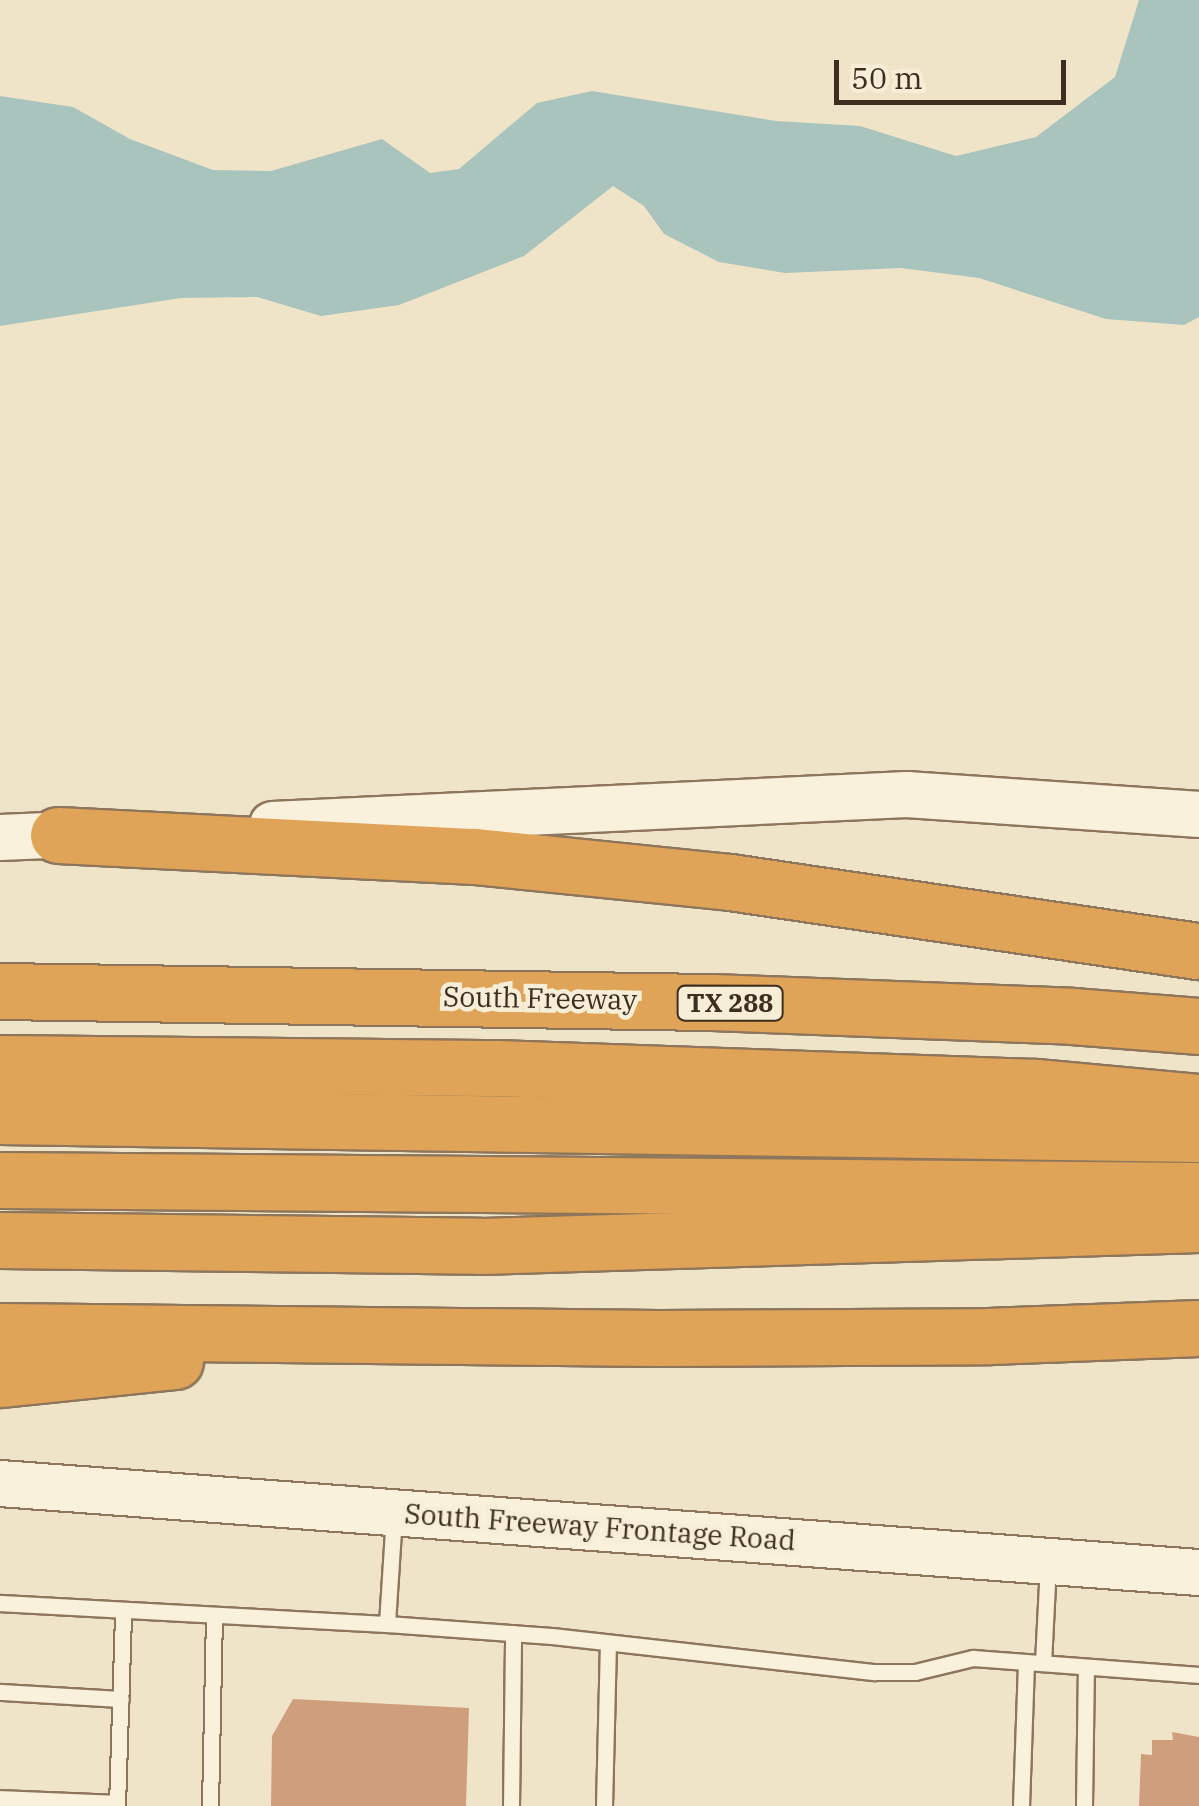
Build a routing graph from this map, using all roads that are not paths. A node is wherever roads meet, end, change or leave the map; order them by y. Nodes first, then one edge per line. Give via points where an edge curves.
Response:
1 (1199, 814) edge
2 (58, 835) junction
3 (0, 838) edge
4 (1199, 951) edge
5 (0, 991) edge
6 (1199, 1026) edge
7 (0, 1063) edge
8 (1199, 1072) edge
9 (1036, 1087) junction
10 (1199, 1102) edge
11 (0, 1116) edge
12 (1199, 1134) edge
13 (0, 1180) edge
14 (1199, 1190) edge
15 (1199, 1224) edge
16 (824, 1238) junction
17 (0, 1240) edge
18 (1199, 1263) edge
19 (1199, 1328) edge
20 (0, 1331) edge
21 (366, 1336) junction
22 (0, 1378) edge
23 (0, 1483) edge
24 (394, 1512) junction
25 (1048, 1560) junction
26 (1199, 1572) edge
27 (0, 1603) edge
28 (123, 1611) junction
29 (214, 1618) junction
30 (387, 1624) junction
31 (513, 1633) junction
32 (608, 1642) junction
33 (1026, 1662) junction
34 (1043, 1663) junction
35 (1086, 1666) junction
36 (1199, 1676) edge
37 (0, 1692) edge
38 (120, 1699) junction
39 (0, 1798) edge
40 (117, 1804) edge
41 (210, 1806) edge
42 (511, 1806) edge
43 (604, 1806) edge
44 (1021, 1806) edge
45 (1084, 1806) edge

1 - 2 main road via 906,794
2 - 3 main road
2 - 4 highway via 474,856 730,882
5 - 6 highway, South Freeway / TX 288 via 712,1002
7 - 9 highway
8 - 9 highway
9 - 10 highway
11 - 12 highway
13 - 14 highway
15 - 16 highway via 957,1228
16 - 17 highway via 480,1246
16 - 18 highway
19 - 21 highway via 968,1336
20 - 21 highway
21 - 22 highway
23 - 24 main road, South Freeway Frontage Road
24 - 25 main road, South Freeway Frontage Road
24 - 30 lane
25 - 26 main road, South Freeway Frontage Road
25 - 34 lane
27 - 28 lane
28 - 29 lane
28 - 38 lane
29 - 30 lane
29 - 41 lane
30 - 31 lane
31 - 32 lane
31 - 42 lane
32 - 33 lane via 875,1672 915,1672 973,1658
32 - 43 lane
33 - 34 lane
33 - 44 lane
34 - 35 lane
35 - 36 lane
35 - 45 lane
37 - 38 lane
38 - 40 lane
39 - 40 lane

